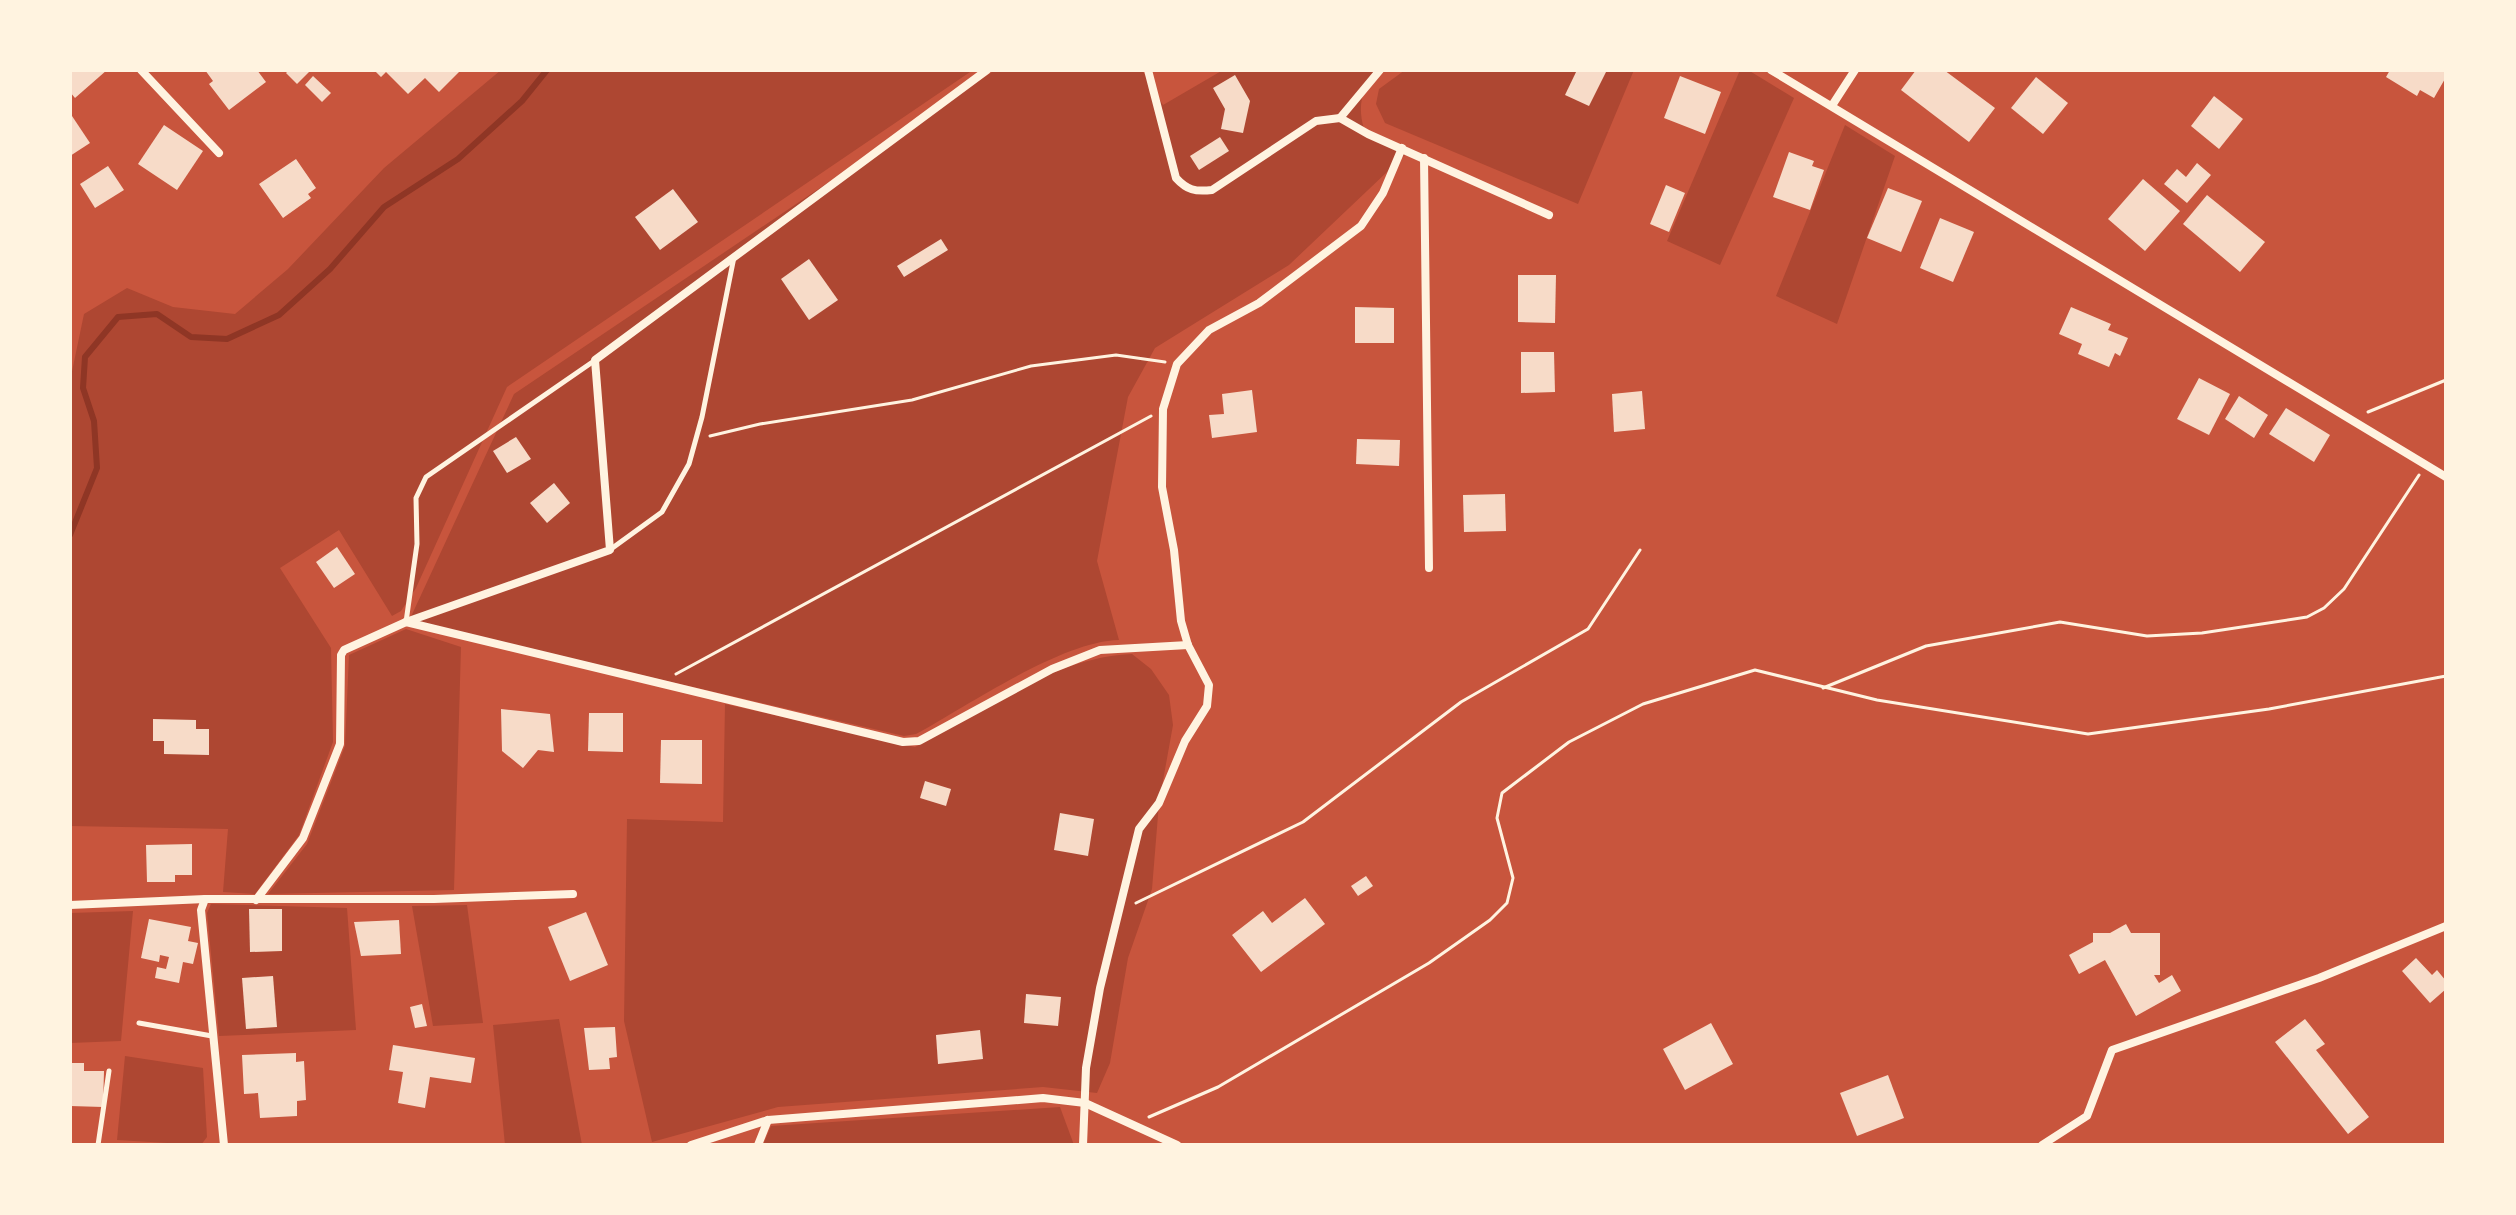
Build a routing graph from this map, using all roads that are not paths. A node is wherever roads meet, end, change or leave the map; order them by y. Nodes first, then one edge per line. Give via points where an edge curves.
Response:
1 (141, 70) edge
2 (987, 70) edge
3 (1148, 70) edge
4 (1380, 70) edge
5 (1771, 70) edge
6 (1855, 70) edge
7 (1833, 104) junction
8 (1340, 118) junction
9 (1402, 148) junction
10 (219, 153) dead end
11 (1424, 158) junction
12 (1549, 215) dead end
13 (735, 254) junction
14 (595, 360) junction
15 (2446, 477) edge
16 (610, 550) junction
17 (1429, 568) dead end
18 (406, 622) junction
19 (1188, 645) junction
20 (573, 894) dead end
21 (205, 899) junction
22 (256, 900) junction
23 (70, 905) edge
24 (2446, 926) edge
25 (139, 1023) dead end
26 (212, 1036) junction
27 (109, 1071) dead end
28 (1085, 1103) junction
29 (768, 1120) junction
30 (98, 1145) edge
31 (224, 1145) edge
32 (691, 1145) edge
33 (758, 1145) edge
34 (1083, 1145) edge
35 (1177, 1145) edge
36 (2042, 1145) edge

1 - 10 street
2 - 13 street
3 - 8 street via 1176,178 1198,192 1212,190 1316,121
4 - 8 street
5 - 7 street
6 - 7 street
7 - 15 street
8 - 9 street
9 - 11 street
9 - 19 street via 1383,193 1361,226 1259,303 1209,330 1177,364 1163,409 1162,487
11 - 12 street
11 - 17 street
13 - 14 street
13 - 16 lane via 689,464 662,512
14 - 16 street
14 - 18 lane via 426,477 416,498 417,544
16 - 18 street
18 - 19 street via 903,742 919,741 1052,669 1100,650
18 - 22 street via 351,645 341,655 340,744 303,838
19 - 28 street via 1209,685 1207,706 1185,741 1159,803 1139,829 1086,1068
20 - 22 street
21 - 22 street
21 - 23 street
21 - 26 street via 201,910
24 - 36 street via 2319,978 2112,1050 2087,1116
25 - 26 lane
26 - 31 street
27 - 30 lane
28 - 29 street via 1043,1098
28 - 34 street
28 - 35 street
29 - 32 street
29 - 33 street

